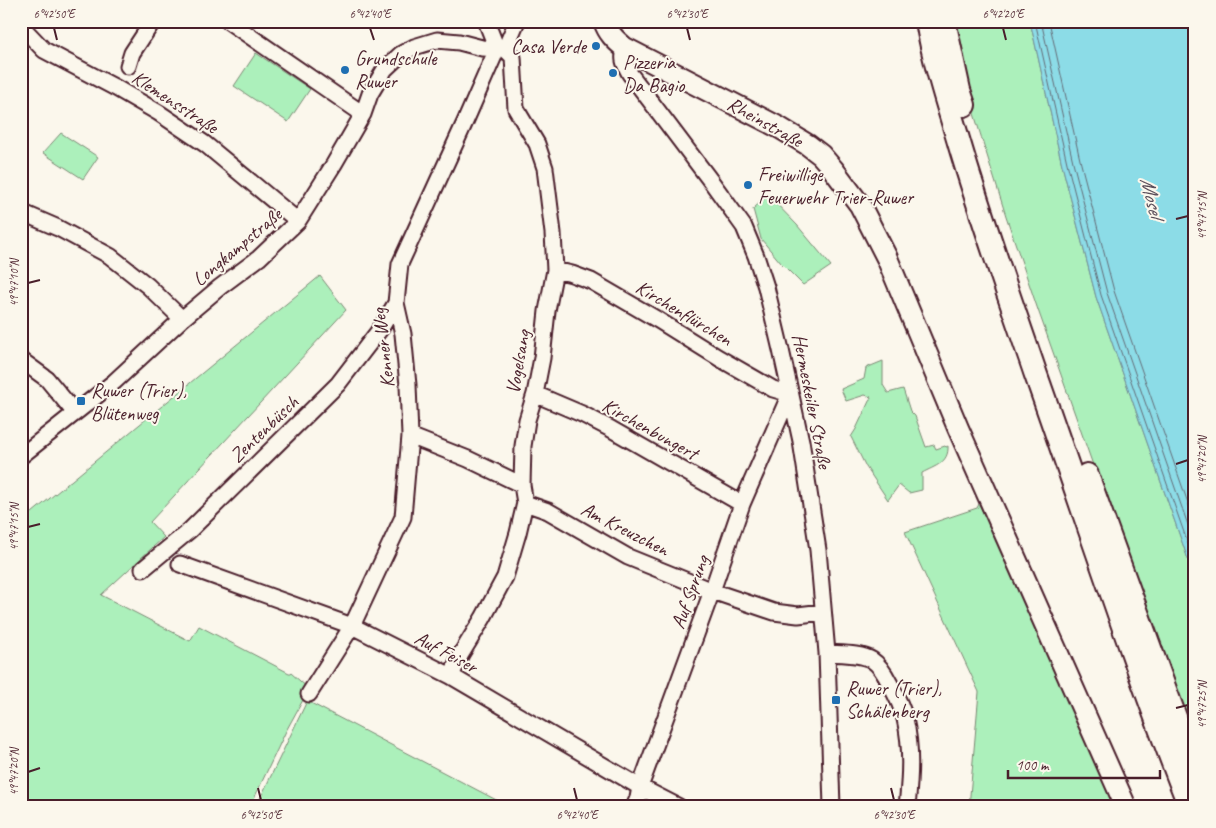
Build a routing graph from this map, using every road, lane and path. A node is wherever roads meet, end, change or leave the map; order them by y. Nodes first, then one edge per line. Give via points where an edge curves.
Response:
1 (153, 21) edge
2 (228, 21) edge
3 (486, 21) edge
4 (517, 21) edge
5 (604, 21) edge
6 (927, 21) edge
7 (944, 21) edge
8 (26, 27) edge
9 (624, 48) junction
10 (501, 49) junction
11 (128, 66) dead end
12 (363, 114) junction
13 (21, 212) edge
14 (298, 221) junction
15 (555, 270) junction
16 (396, 303) junction
17 (182, 320) junction
18 (21, 360) edge
19 (535, 394) junction
20 (790, 394) junction
21 (75, 413) junction
22 (410, 436) junction
23 (21, 456) edge
24 (522, 485) junction
25 (525, 502) junction
26 (742, 504) junction
27 (180, 564) dead end
28 (143, 569) dead end
29 (712, 591) junction
30 (824, 612) junction
31 (352, 626) junction
32 (827, 654) junction
33 (451, 676) junction
34 (309, 694) dead end
35 (1195, 772) edge
36 (640, 787) junction
37 (634, 807) edge
38 (679, 807) edge
39 (832, 807) edge
40 (907, 807) edge
41 (1126, 807) edge
42 (1190, 807) edge

1 - 11 street via 132,53
2 - 12 street
3 - 10 street, Vogelsang
4 - 10 street, Kenner Weg
5 - 9 main road, Rheinstraße via 611,35
6 - 42 highway via 946,99 999,266 1144,685
7 - 35 highway via 962,99 988,186 1116,557
8 - 14 street, Klemensstraße via 44,50 116,88 205,144
9 - 20 street, Hermeskeiler Straße via 624,64 630,74 744,227 766,287
9 - 41 main road, Rheinstraße via 780,128 808,146 821,155 860,205 887,258 958,428
10 - 12 street, Longkampstraße via 437,40 414,47 385,69
10 - 15 street, Vogelsang via 512,57 516,109 537,144 544,168
10 - 16 street, Kenner Weg via 400,264
12 - 14 street, Longkampstraße
13 - 17 street via 110,256 148,286
14 - 17 street, Longkampstraße via 259,258
15 - 19 street, Vogelsang
15 - 20 street, Kirchenflürchen via 591,281 773,389
16 - 22 street, Kenner Weg via 403,334
16 - 28 street, Zentenbüsch via 338,384 190,530
17 - 21 street, Longkampstraße
18 - 21 street via 46,379
19 - 24 street, Vogelsang via 525,433
19 - 26 street, Kirchenbungert via 611,429
20 - 26 street, Auf Sprung
20 - 30 street, Hermeskeiler Straße via 801,441
21 - 23 street, Longkampstraße
22 - 24 street
22 - 31 street, Kenner Weg via 402,517
24 - 25 street, Vogelsang
25 - 29 street, Am Kreuzchen via 548,511 628,557
25 - 33 street, Vogelsang via 505,577
26 - 29 street, Auf Sprung
27 - 31 street, Auf Feiser
29 - 30 street, Am Kreuzchen via 774,612 798,615
29 - 36 street, Auf Sprung
30 - 32 street, Hermeskeiler Straße
31 - 33 street, Auf Feiser
31 - 34 street, Kenner Weg
32 - 39 street, Hermeskeiler Straße
32 - 40 street via 865,656 874,661 886,676 905,718 910,747
33 - 36 street, Auf Feiser
36 - 37 street, Auf Sprung
36 - 38 street, Auf Feiser

